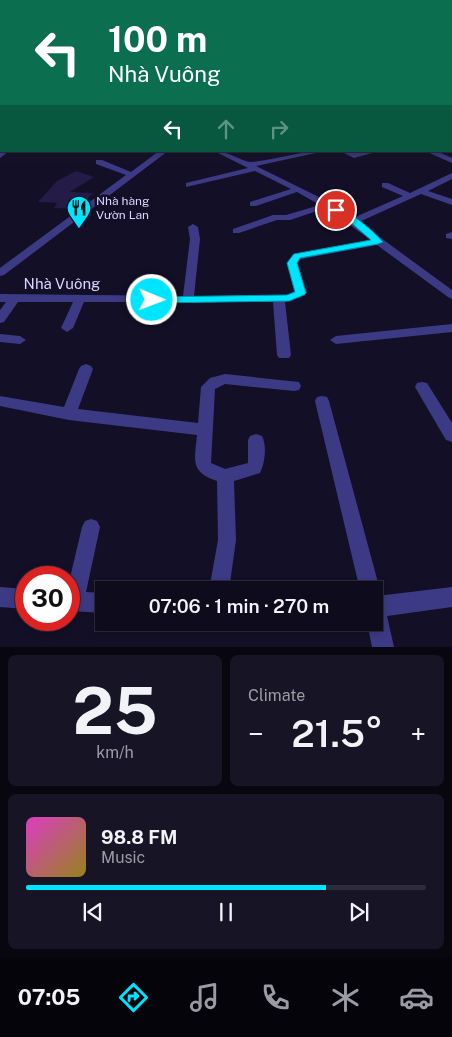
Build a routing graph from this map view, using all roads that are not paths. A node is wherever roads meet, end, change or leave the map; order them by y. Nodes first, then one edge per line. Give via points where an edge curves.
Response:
1 (163, 152) edge
2 (220, 152) edge
3 (317, 152) edge
4 (346, 152) edge
5 (431, 152) edge
6 (368, 153) dead end
7 (452, 161) edge
8 (99, 162) dead end
9 (250, 167) junction
10 (132, 175) junction
11 (452, 176) edge
12 (189, 185) dead end
13 (385, 185) dead end
14 (298, 189) junction
15 (424, 189) junction
16 (452, 195) edge
17 (410, 196) junction
18 (452, 202) edge
19 (253, 204) dead end
20 (328, 206) junction
21 (353, 221) junction
22 (193, 226) dead end
23 (236, 231) dead end
24 (378, 242) junction
25 (0, 273) edge
26 (452, 295) edge
27 (0, 298) edge
28 (279, 298) junction
29 (14, 299) junction
30 (80, 299) junction
31 (188, 300) junction
32 (0, 319) edge
33 (67, 328) dead end
34 (452, 328) edge
35 (0, 338) edge
36 (20, 340) dead end
37 (336, 340) dead end
38 (284, 354) dead end
39 (86, 369) dead end
40 (294, 386) dead end
41 (422, 387) dead end
42 (0, 401) edge
43 (322, 401) dead end
44 (69, 414) junction
45 (204, 430) junction
46 (452, 436) edge
47 (256, 440) dead end
48 (225, 476) junction
49 (91, 526) dead end
50 (80, 567) edge
51 (220, 581) edge
52 (367, 581) edge
53 (0, 597) edge
54 (452, 597) edge
55 (15, 598) edge
56 (80, 602) edge
57 (95, 602) edge
58 (383, 602) edge
59 (379, 631) edge
60 (383, 647) edge

1 - 10 street
2 - 9 street
3 - 9 street
4 - 6 street via 354,156
5 - 7 street
8 - 10 street
9 - 12 street
9 - 14 street
10 - 25 street
11 - 15 street
13 - 17 street
14 - 19 street
14 - 20 street
15 - 16 street
15 - 17 street
15 - 18 street
17 - 21 street
20 - 21 street
20 - 23 street via 287,218 276,217
21 - 24 street
22 - 31 street via 195,239
24 - 26 street
24 - 28 street, Nhà Vuông via 297,256 292,263 301,293
27 - 29 street, Nhà Vuông
28 - 31 street, Nhà Vuông
28 - 38 street
29 - 30 street, Nhà Vuông
29 - 32 street
30 - 31 street, Nhà Vuông
30 - 33 street
34 - 37 street
35 - 36 street
39 - 44 street
40 - 45 street via 215,381 208,387
41 - 46 street
42 - 44 street
43 - 52 street
44 - 45 street
45 - 48 street via 203,466
47 - 48 street via 254,468
48 - 51 street via 227,540
49 - 50 street
53 - 55 street
54 - 58 street
56 - 57 street
59 - 60 street

